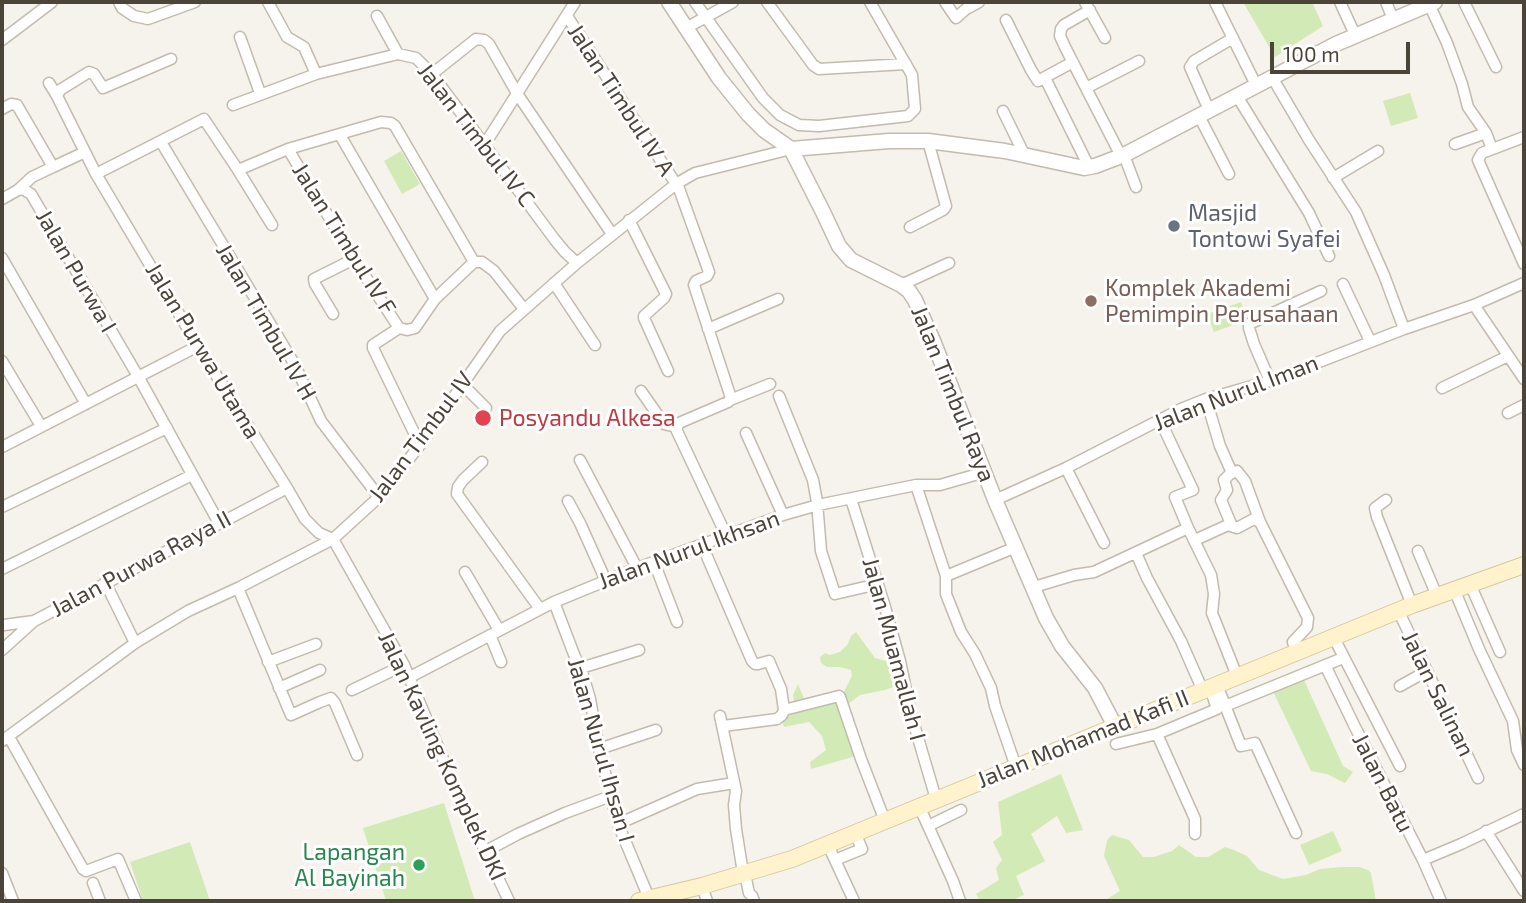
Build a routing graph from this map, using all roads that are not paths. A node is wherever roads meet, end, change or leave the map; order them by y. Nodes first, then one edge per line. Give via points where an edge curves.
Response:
1 (52, 2) edge
2 (119, 2) edge
3 (195, 2) edge
4 (268, 2) edge
5 (574, 2) edge
6 (669, 2) edge
7 (695, 2) edge
8 (733, 2) edge
9 (766, 2) edge
10 (870, 2) edge
11 (944, 2) edge
12 (979, 2) edge
13 (1215, 2) edge
14 (1340, 2) edge
15 (1386, 2) edge
16 (1464, 2) edge
17 (1432, 3) edge
18 (1088, 6) edge
19 (377, 16) dead end
20 (566, 16) junction
21 (706, 18) junction
22 (1394, 19) junction
23 (1006, 20) dead end
24 (686, 28) junction
25 (240, 37) dead end
26 (1356, 37) junction
27 (1105, 38) dead end
28 (1233, 38) junction
29 (2, 40) edge
30 (894, 44) junction
31 (398, 54) junction
32 (172, 59) dead end
33 (1139, 61) dead end
34 (1073, 62) junction
35 (906, 64) junction
36 (1496, 67) dead end
37 (316, 74) junction
38 (432, 74) junction
39 (912, 75) junction
40 (1272, 76) junction
41 (1045, 78) junction
42 (49, 83) dead end
43 (1256, 85) junction
44 (1086, 88) junction
45 (260, 93) junction
46 (517, 95) junction
47 (57, 96) junction
48 (1237, 96) junction
49 (233, 105) dead end
50 (2, 109) edge
51 (1003, 111) dead end
52 (1204, 113) junction
53 (1486, 133) junction
54 (340, 135) junction
55 (1524, 137) edge
56 (928, 141) junction
57 (161, 142) junction
58 (485, 144) junction
59 (1455, 144) dead end
60 (288, 149) junction
61 (792, 149) junction
62 (1492, 149) junction
63 (1378, 150) dead end
64 (85, 152) junction
65 (1024, 155) junction
66 (1123, 155) junction
67 (53, 167) junction
68 (1089, 167) junction
69 (238, 170) junction
70 (96, 174) junction
71 (1229, 174) dead end
72 (1333, 177) junction
73 (677, 183) junction
74 (1136, 187) dead end
75 (18, 190) junction
76 (2, 199) edge
77 (629, 220) junction
78 (272, 225) dead end
79 (910, 227) dead end
80 (611, 234) junction
81 (1329, 256) dead end
82 (2, 258) edge
83 (354, 259) junction
84 (474, 262) junction
85 (577, 263) junction
86 (949, 263) dead end
87 (1524, 264) edge
88 (555, 283) junction
89 (1524, 283) edge
90 (1343, 284) dead end
91 (901, 285) junction
92 (1321, 290) dead end
93 (435, 299) junction
94 (778, 299) dead end
95 (1474, 305) junction
96 (524, 309) junction
97 (333, 314) dead end
98 (399, 328) junction
99 (708, 329) junction
100 (1404, 329) junction
101 (1370, 341) junction
102 (595, 345) dead end
103 (198, 346) junction
104 (1508, 356) junction
105 (2, 362) edge
106 (667, 371) dead end
107 (139, 377) junction
108 (1524, 379) edge
109 (1270, 381) junction
110 (462, 384) junction
111 (770, 384) dead end
112 (1442, 388) dead end
113 (641, 391) dead end
114 (779, 396) dead end
115 (1206, 399) junction
116 (730, 400) junction
117 (86, 404) junction
118 (1524, 405) edge
119 (486, 408) dead end
120 (1508, 413) dead end
121 (1160, 420) junction
122 (41, 426) junction
123 (676, 427) junction
124 (167, 428) junction
125 (746, 433) dead end
126 (420, 445) junction
127 (2, 447) edge
128 (580, 460) dead end
129 (482, 462) dead end
130 (1066, 468) junction
131 (985, 472) junction
132 (1232, 473) junction
133 (192, 475) junction
134 (916, 485) junction
135 (287, 488) junction
136 (379, 497) junction
137 (851, 499) junction
138 (995, 499) junction
139 (1386, 500) dead end
140 (568, 501) dead end
141 (818, 505) junction
142 (2, 507) edge
143 (783, 515) junction
144 (1260, 522) junction
145 (219, 523) junction
146 (1231, 524) junction
147 (1188, 528) junction
148 (726, 535) junction
149 (333, 539) junction
150 (1195, 540) junction
151 (1104, 543) dead end
152 (702, 545) junction
153 (1016, 547) junction
154 (1418, 551) dead end
155 (1136, 553) junction
156 (654, 562) junction
157 (1524, 565) edge
158 (637, 568) junction
159 (2, 569) edge
160 (465, 572) dead end
161 (946, 576) junction
162 (606, 581) junction
163 (105, 582) junction
164 (878, 584) junction
165 (1034, 587) junction
166 (238, 588) junction
167 (1464, 593) junction
168 (1437, 596) junction
169 (554, 602) junction
170 (540, 609) junction
171 (1404, 614) junction
172 (34, 621) junction
173 (3, 622) edge
174 (677, 622) dead end
175 (494, 633) junction
176 (12, 642) junction
177 (135, 643) junction
178 (316, 644) dead end
179 (2, 650) edge
180 (639, 650) dead end
181 (1339, 650) junction
182 (1500, 652) dead end
183 (1297, 653) junction
184 (268, 662) junction
185 (501, 662) dead end
186 (404, 665) junction
187 (1325, 665) junction
188 (581, 668) junction
189 (320, 670) dead end
190 (1427, 671) junction
191 (1273, 675) junction
192 (1237, 676) junction
193 (410, 677) junction
194 (1400, 686) dead end
195 (279, 688) junction
196 (352, 690) dead end
197 (1216, 697) junction
198 (784, 710) junction
199 (656, 730) dead end
200 (1157, 734) junction
201 (1116, 736) junction
202 (5, 739) edge
203 (599, 749) junction
204 (357, 755) dead end
205 (1524, 765) edge
206 (1400, 766) dead end
207 (1016, 767) junction
208 (1478, 778) dead end
209 (734, 783) junction
210 (611, 796) junction
211 (949, 804) junction
212 (920, 808) junction
213 (1524, 814) edge
214 (885, 821) junction
215 (618, 824) junction
216 (927, 824) junction
217 (1486, 831) junction
218 (1296, 833) dead end
219 (1195, 834) dead end
220 (486, 851) junction
221 (833, 851) junction
222 (1423, 860) junction
223 (2, 873) edge
224 (745, 875) junction
225 (93, 883) dead end
226 (1524, 891) edge
227 (705, 894) edge
228 (8, 896) edge
229 (751, 897) edge
230 (644, 900) edge
231 (100, 901) edge
232 (136, 901) edge
233 (509, 901) edge
234 (854, 901) edge
235 (960, 901) edge
236 (1441, 901) edge

1 - 29 street
2 - 3 street via 134,16 148,19
4 - 37 street via 288,37 304,47
5 - 20 street
6 - 24 street, Jalan Timbul Raya
7 - 21 street
8 - 21 street
9 - 35 street via 819,69
10 - 30 street
11 - 12 street via 956,18
13 - 28 street
14 - 26 street
15 - 22 street
16 - 36 street
17 - 22 street
17 - 53 street via 1468,107
18 - 27 street
18 - 34 street via 1061,29
19 - 31 street
20 - 46 street
20 - 73 street, Jalan Timbul IV A
21 - 24 street
21 - 39 street via 763,98 799,125 908,116 915,108
22 - 26 street
23 - 41 street via 1036,79
24 - 61 street, Jalan Timbul Raya via 748,114
25 - 45 street
26 - 40 street
28 - 43 street
28 - 52 street via 1190,67
30 - 35 street
30 - 39 street via 901,45 915,69
31 - 37 street, Jalan Timbul IV C
31 - 38 street, Jalan Timbul IV C via 416,58
32 - 47 street via 103,88 89,72
33 - 44 street
34 - 41 street
34 - 44 street
35 - 39 street
37 - 45 street, Jalan Timbul IV C
38 - 46 street via 476,39 484,40
38 - 58 street, Jalan Timbul IV C
40 - 43 street
40 - 72 street
41 - 68 street
42 - 47 street, Jalan Purwa Utama
43 - 48 street
44 - 66 street
45 - 49 street, Jalan Timbul IV C
46 - 58 street
46 - 80 street
47 - 64 street, Jalan Purwa Utama
48 - 52 street
48 - 81 street
50 - 67 street via 17,105
51 - 65 street
52 - 66 street
52 - 71 street
53 - 59 street
53 - 62 street
54 - 60 street, Jalan Timbul IV F
54 - 84 street, Jalan Timbul IV F via 381,122 395,126
54 - 93 street
55 - 62 street
56 - 61 street
56 - 65 street
56 - 79 street via 946,206
57 - 69 street via 204,119
57 - 70 street
57 - 136 street, Jalan Timbul IV H via 295,365 321,421
58 - 85 street, Jalan Timbul IV C
60 - 69 street, Jalan Timbul IV F
60 - 83 street, Jalan Timbul IV F
61 - 73 street, Jalan Timbul IV via 695,173
61 - 91 street, Jalan Timbul Raya via 839,246 851,260
62 - 87 street via 1479,156 1478,164
63 - 72 street
64 - 67 street
64 - 70 street, Jalan Purwa Utama
65 - 68 street
66 - 68 street
66 - 74 street
67 - 75 street
69 - 78 street
70 - 103 street, Jalan Purwa Utama
72 - 100 street via 1356,212
73 - 77 street, Jalan Timbul IV
73 - 99 street, Jalan Timbul IV A via 709,272 694,285
75 - 76 street, Jalan Purwa I
75 - 107 street, Jalan Purwa I via 31,194
77 - 80 street, Jalan Timbul IV
77 - 106 street via 666,294 644,318
80 - 85 street, Jalan Timbul IV
82 - 117 street
83 - 97 street via 314,279
83 - 98 street, Jalan Timbul IV F
84 - 93 street
84 - 96 street via 495,271
85 - 88 street, Jalan Timbul IV
86 - 91 street
88 - 96 street, Jalan Timbul IV
88 - 102 street
89 - 95 street, Jalan Nurul Iman
90 - 101 street
91 - 131 street, Jalan Timbul Raya via 925,321
92 - 109 street via 1249,324
93 - 98 street via 415,328
94 - 99 street
95 - 100 street, Jalan Nurul Iman
95 - 104 street
96 - 110 street, Jalan Timbul IV via 500,331
98 - 126 street via 375,342 373,348
99 - 116 street
100 - 101 street, Jalan Nurul Iman
101 - 109 street, Jalan Nurul Iman
103 - 107 street
103 - 135 street, Jalan Purwa Utama
104 - 108 street
104 - 112 street
105 - 122 street
107 - 117 street
107 - 124 street, Jalan Purwa I
109 - 115 street, Jalan Nurul Iman
110 - 119 street
110 - 126 street, Jalan Timbul IV
111 - 116 street
113 - 123 street via 664,424
114 - 141 street via 813,480
115 - 121 street, Jalan Nurul Iman
115 - 132 street
116 - 123 street
117 - 122 street
118 - 120 street
121 - 130 street, Jalan Nurul Iman
121 - 147 street via 1193,490 1175,497
122 - 127 street
123 - 148 street
124 - 133 street, Jalan Purwa I
124 - 142 street
125 - 143 street
126 - 136 street, Jalan Timbul IV
128 - 158 street
129 - 170 street via 458,487 457,494
130 - 138 street, Jalan Nurul Iman
130 - 151 street
131 - 134 street, Jalan Nurul Ikhsan via 940,485
131 - 138 street, Jalan Timbul Raya
132 - 144 street via 1237,471 1243,477
132 - 146 street via 1224,480 1227,490 1221,500
133 - 145 street, Jalan Purwa I
133 - 159 street
134 - 137 street, Jalan Nurul Ikhsan
134 - 161 street
135 - 145 street, Jalan Purwa Raya II
135 - 149 street, Jalan Purwa Utama via 310,524
136 - 149 street, Jalan Timbul IV
137 - 141 street, Jalan Nurul Ikhsan
137 - 164 street, Jalan Muamallah I
138 - 153 street, Jalan Timbul Raya
139 - 171 street, Jalan Salinan via 1376,508 1377,517
140 - 162 street
141 - 143 street, Jalan Nurul Ikhsan
141 - 164 street via 821,551 835,594
143 - 148 street, Jalan Nurul Ikhsan
144 - 146 street via 1254,519 1237,528
144 - 183 street via 1307,615 1308,626 1293,642
145 - 163 street, Jalan Purwa Raya II
146 - 150 street
147 - 150 street
147 - 155 street
148 - 152 street, Jalan Nurul Ikhsan
149 - 166 street, Jalan Timbul IV
149 - 186 street, Jalan Kavling Komplek DKI
150 - 192 street via 1211,575 1212,612
152 - 156 street, Jalan Nurul Ikhsan
152 - 198 street via 752,661 771,658
153 - 161 street
153 - 165 street, Jalan Timbul Raya
154 - 168 street
155 - 165 street via 1094,572
155 - 197 street
156 - 158 street, Jalan Nurul Ikhsan
156 - 174 street
157 - 167 main road, Jalan Mohamad Kafi II
158 - 162 street, Jalan Nurul Ikhsan
160 - 175 street
161 - 207 street via 946,594 991,688
162 - 169 street, Jalan Nurul Ikhsan
163 - 172 street, Jalan Purwa Raya II
163 - 177 street
164 - 211 street, Jalan Muamallah I via 911,714
165 - 201 street, Jalan Timbul Raya via 1062,646 1095,688
166 - 177 street, Jalan Timbul IV
166 - 184 street
167 - 168 main road, Jalan Mohamad Kafi II
167 - 182 street
167 - 205 street via 1479,649 1513,721
168 - 171 main road, Jalan Mohamad Kafi II
169 - 170 street, Jalan Nurul Ikhsan
169 - 188 street, Jalan Nurul Ihsan I
170 - 175 street, Jalan Nurul Ikhsan
171 - 181 main road, Jalan Mohamad Kafi II
171 - 190 street, Jalan Salinan
172 - 173 street
172 - 176 street, Jalan Purwa Raya II
173 - 176 street
175 - 185 street
175 - 193 street, Jalan Nurul Ikhsan
176 - 179 street, Jalan Purwa Raya II
177 - 202 street, Jalan Timbul IV
178 - 184 street
180 - 188 street
181 - 183 main road, Jalan Mohamad Kafi II
181 - 187 street
181 - 206 street
183 - 191 main road, Jalan Mohamad Kafi II
184 - 195 street
186 - 193 street, Jalan Kavling Komplek DKI
186 - 196 street
187 - 191 street
187 - 222 street, Jalan Batu
188 - 203 street, Jalan Nurul Ihsan I
189 - 195 street
190 - 194 street
190 - 208 street, Jalan Salinan
191 - 192 main road, Jalan Mohamad Kafi II
191 - 197 street
192 - 197 main road, Jalan Mohamad Kafi II
193 - 220 street, Jalan Kavling Komplek DKI
195 - 204 street via 291,715 327,698 333,700
197 - 200 street
197 - 201 main road, Jalan Mohamad Kafi II
197 - 218 street via 1241,746 1255,743
198 - 209 street via 776,719 722,721
198 - 214 street via 840,697
199 - 203 street
200 - 201 street
200 - 219 street via 1195,818
201 - 207 main road, Jalan Mohamad Kafi II
202 - 232 street via 83,869 118,859
203 - 210 street, Jalan Nurul Ihsan I
207 - 211 main road, Jalan Mohamad Kafi II
209 - 215 street via 697,789
209 - 224 street
210 - 215 street, Jalan Nurul Ihsan I
210 - 220 street
211 - 212 main road, Jalan Mohamad Kafi II
211 - 216 street
212 - 214 main road, Jalan Mohamad Kafi II
212 - 216 street
213 - 217 street
214 - 221 main road, Jalan Mohamad Kafi II
215 - 230 street, Jalan Nurul Ihsan I
216 - 235 street
217 - 222 street
217 - 226 street
220 - 233 street, Jalan Kavling Komplek DKI
221 - 224 main road, Jalan Mohamad Kafi II
221 - 234 street
222 - 236 street, Jalan Batu
223 - 228 street
224 - 227 main road, Jalan Mohamad Kafi II
224 - 229 street
225 - 231 street
227 - 230 main road, Jalan Mohamad Kafi II

